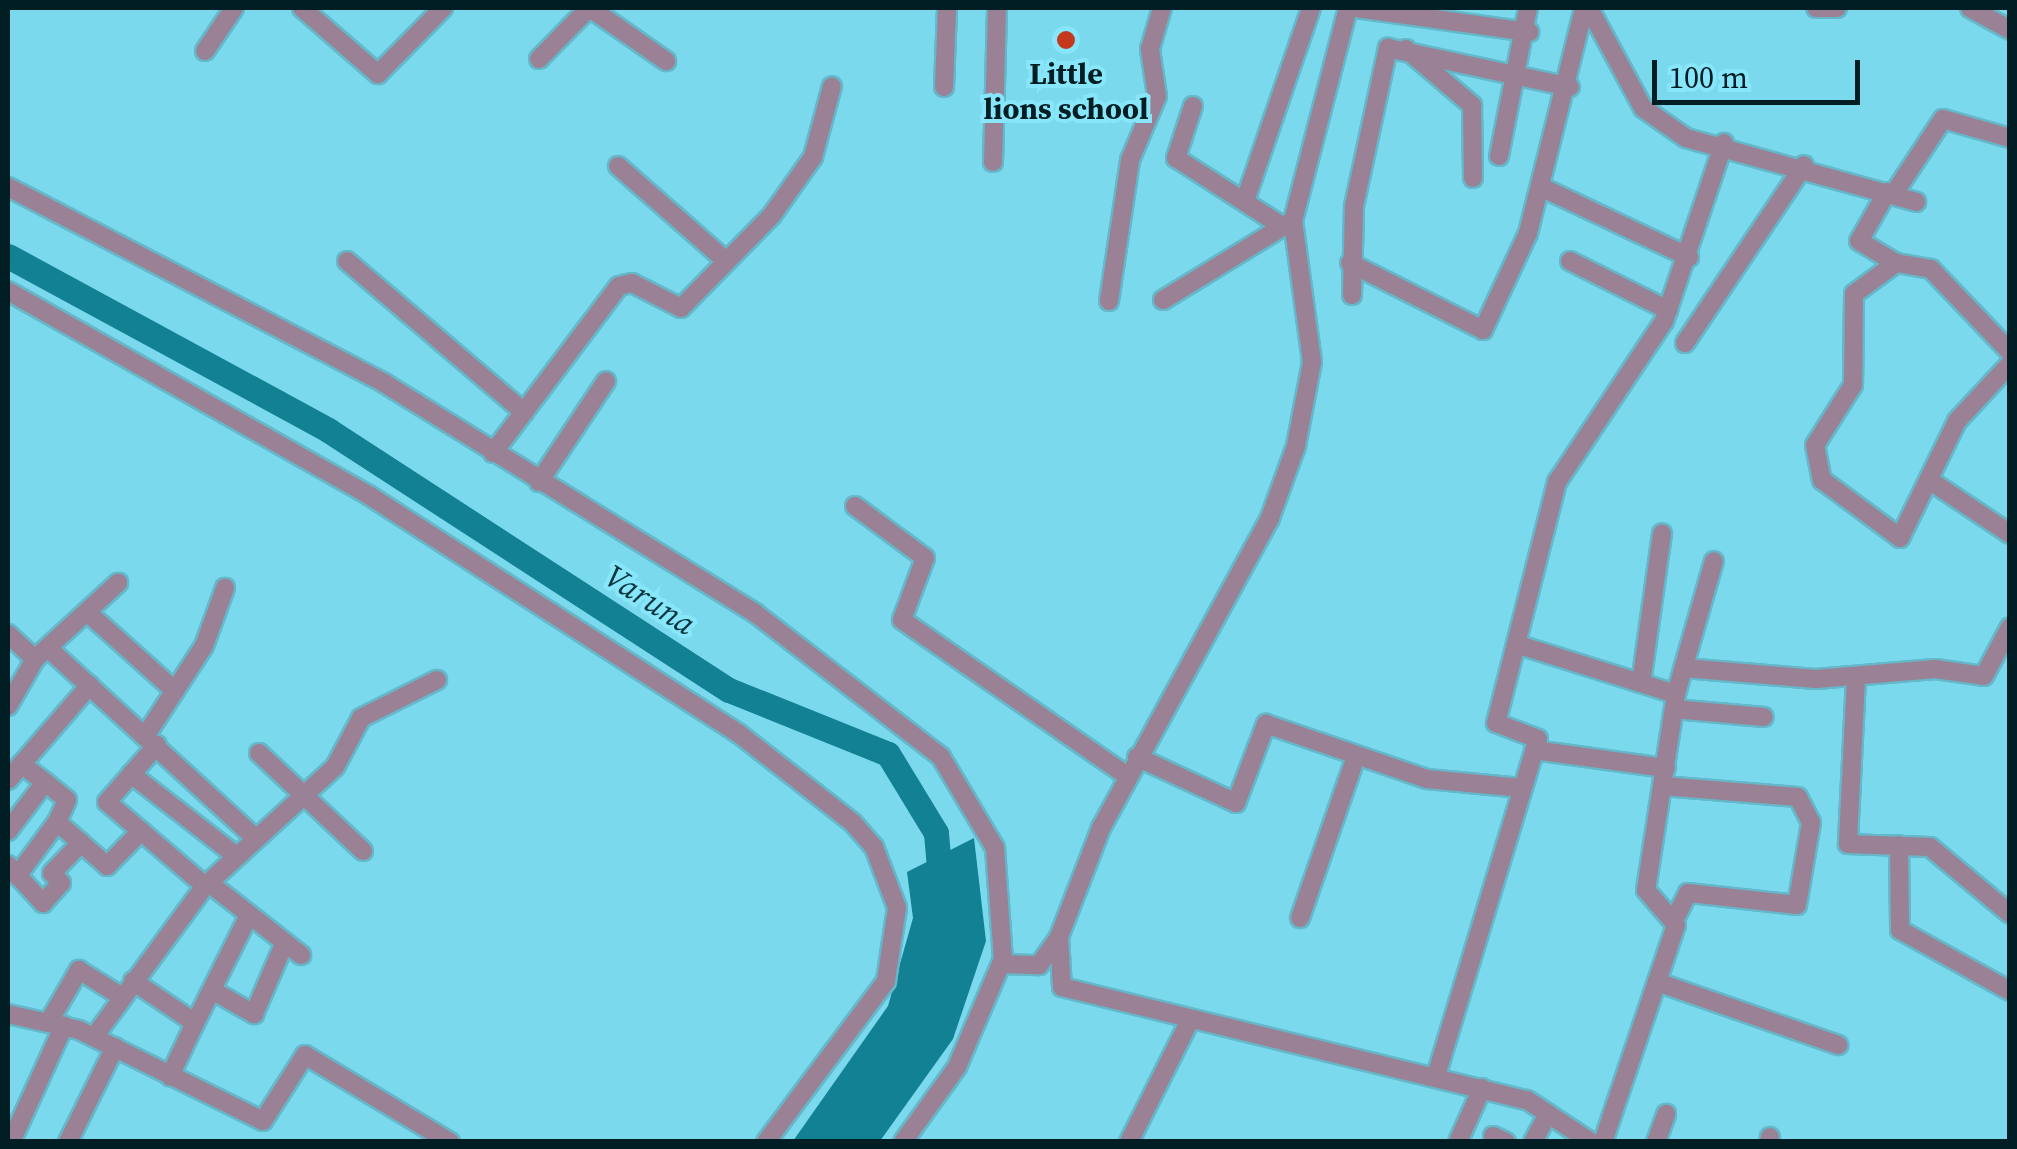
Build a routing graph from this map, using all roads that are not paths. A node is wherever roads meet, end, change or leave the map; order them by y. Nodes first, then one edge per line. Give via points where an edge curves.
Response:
1 (234, 8) edge
2 (302, 8) edge
3 (443, 8) edge
4 (589, 8) edge
5 (947, 8) edge
6 (996, 8) edge
7 (1162, 8) edge
8 (1311, 8) edge
9 (1348, 8) edge
10 (1356, 8) edge
11 (1528, 8) edge
12 (1587, 8) edge
13 (1816, 8) edge
14 (1837, 8) edge
15 (1970, 8) edge
16 (2010, 30) edge
17 (1529, 32) junction
18 (1406, 49) junction
19 (205, 52) dead end
20 (539, 59) dead end
21 (666, 60) dead end
22 (1520, 70) junction
23 (832, 86) dead end
24 (944, 86) dead end
25 (1570, 87) junction
26 (1192, 106) dead end
27 (2010, 138) edge
28 (1724, 142) junction
29 (1500, 156) dead end
30 (993, 162) dead end
31 (1804, 165) junction
32 (618, 166) dead end
33 (1474, 178) dead end
34 (8, 187) edge
35 (1542, 188) junction
36 (1890, 194) junction
37 (1246, 198) junction
38 (1916, 202) dead end
39 (1287, 224) junction
40 (1689, 256) junction
41 (725, 260) junction
42 (347, 261) dead end
43 (1570, 261) dead end
44 (1350, 263) junction
45 (1896, 263) junction
46 (8, 291) edge
47 (1352, 295) dead end
48 (1163, 300) dead end
49 (1109, 301) dead end
50 (1668, 310) junction
51 (1685, 343) dead end
52 (2007, 344) edge
53 (2010, 364) edge
54 (606, 381) dead end
55 (524, 412) junction
56 (493, 453) junction
57 (1929, 480) junction
58 (540, 482) junction
59 (856, 506) dead end
60 (1662, 534) dead end
61 (2010, 534) edge
62 (1714, 561) dead end
63 (118, 583) dead end
64 (226, 588) dead end
65 (87, 612) junction
66 (2010, 627) edge
67 (8, 634) edge
68 (1516, 644) junction
69 (42, 654) junction
70 (1684, 668) junction
71 (1856, 678) junction
72 (437, 680) dead end
73 (1640, 683) junction
74 (90, 685) junction
75 (175, 691) junction
76 (1675, 702) junction
77 (8, 706) edge
78 (1764, 717) dead end
79 (152, 740) junction
80 (1534, 750) junction
81 (258, 753) dead end
82 (1137, 757) junction
83 (1355, 759) junction
84 (21, 764) junction
85 (132, 774) junction
86 (1127, 776) junction
87 (1664, 777) junction
88 (8, 780) edge
89 (45, 782) junction
90 (1522, 788) junction
91 (298, 795) junction
92 (57, 822) junction
93 (8, 830) edge
94 (141, 831) junction
95 (253, 836) junction
96 (81, 843) junction
97 (1899, 845) junction
98 (363, 851) dead end
99 (235, 855) junction
100 (12, 870) edge
101 (207, 884) junction
102 (2010, 914) edge
103 (249, 915) junction
104 (1300, 918) dead end
105 (1675, 918) junction
106 (1059, 937) junction
107 (285, 942) junction
108 (301, 955) dead end
109 (1001, 964) junction
110 (1658, 982) junction
111 (127, 989) junction
112 (2010, 991) edge
113 (216, 993) junction
114 (8, 1014) edge
115 (1190, 1020) junction
116 (57, 1023) junction
117 (195, 1023) junction
118 (94, 1037) junction
119 (1838, 1046) dead end
120 (115, 1047) junction
121 (170, 1076) junction
122 (1436, 1076) junction
123 (1482, 1088) junction
124 (1548, 1114) junction
125 (1666, 1114) dead end
126 (1132, 1136) edge
127 (11, 1142) edge
128 (68, 1142) edge
129 (450, 1142) edge
130 (766, 1142) edge
131 (903, 1142) edge
132 (1152, 1142) edge
133 (1458, 1142) edge
134 (1534, 1142) edge
135 (1591, 1142) edge
136 (1603, 1142) edge
137 (1656, 1142) edge

1 - 19 street
2 - 3 street via 378,74
4 - 20 street
4 - 21 street
5 - 24 street
6 - 30 street
7 - 49 street via 1150,50 1157,96 1130,160
8 - 37 street
9 - 39 street
10 - 17 street
11 - 17 street
12 - 25 street
12 - 28 street via 1643,108 1686,138
13 - 14 street
15 - 16 street
17 - 22 street
18 - 22 street
18 - 33 street via 1472,105
18 - 44 street via 1385,54
22 - 25 street
22 - 29 street
23 - 41 street via 811,162
25 - 35 street
26 - 37 street via 1176,158
27 - 36 street via 1943,119
28 - 31 street
28 - 40 street
31 - 36 street
31 - 51 street
32 - 41 street
34 - 56 street via 284,325
35 - 40 street
35 - 44 street via 1480,331
36 - 38 street
36 - 45 street via 1859,240
37 - 39 street
39 - 48 street
39 - 82 street via 1312,362 1296,446 1270,518
40 - 50 street
41 - 55 street via 677,310 632,283 619,286
42 - 55 street
43 - 50 street
44 - 47 street
45 - 52 street via 1931,269
45 - 57 street via 1854,294 1853,385 1814,452 1827,486 1897,538
46 - 130 street via 370,496 738,733 853,822 882,863 897,908 886,981
50 - 68 street via 1558,482
53 - 57 street via 1956,421
54 - 58 street
55 - 56 street
56 - 58 street
57 - 61 street
58 - 109 street via 770,624 941,757 995,848 1006,927
59 - 86 street via 925,558 902,620
60 - 73 street
62 - 70 street
63 - 65 street
64 - 75 street
65 - 69 street
65 - 75 street
66 - 71 street via 1984,676 1935,669
67 - 69 street
68 - 73 street
68 - 80 street via 1496,724 1538,739
69 - 74 street
69 - 77 street
70 - 71 street
70 - 76 street
71 - 97 street via 1846,842
72 - 91 street via 372,708 335,767
73 - 76 street
74 - 79 street
74 - 84 street
75 - 79 street
76 - 78 street
76 - 87 street
79 - 85 street
79 - 95 street
80 - 87 street
80 - 90 street
81 - 91 street
82 - 83 street via 1236,803 1266,724
82 - 86 street
83 - 90 street
83 - 104 street
84 - 88 street
84 - 89 street
85 - 94 street via 107,802
85 - 99 street
86 - 106 street
87 - 105 street via 1646,898
87 - 105 street via 1798,796 1811,823 1797,905 1688,892
89 - 92 street via 66,800
89 - 93 street
90 - 122 street
91 - 95 street
91 - 98 street
92 - 96 street
92 - 100 street
94 - 96 street via 108,866
94 - 101 street
95 - 99 street
96 - 100 street via 52,874 61,883 42,903
97 - 102 street via 1936,851
97 - 112 street via 1900,930
99 - 101 street
101 - 103 street
101 - 111 street
103 - 107 street
103 - 113 street
105 - 110 street
106 - 109 street via 1039,966
106 - 115 street via 1062,987
107 - 108 street
107 - 113 street via 254,1014
109 - 131 street via 957,1067
110 - 119 street
110 - 136 street
111 - 116 street via 79,970
111 - 117 street
111 - 118 street
113 - 117 street
114 - 116 street
115 - 122 street
115 - 126 street
116 - 118 street
116 - 127 street
117 - 121 street
118 - 120 street
120 - 121 street
120 - 128 street
121 - 129 street via 263,1121 305,1055
122 - 123 street
123 - 124 street
123 - 133 street
124 - 134 street
124 - 135 street
125 - 137 street
126 - 132 street

